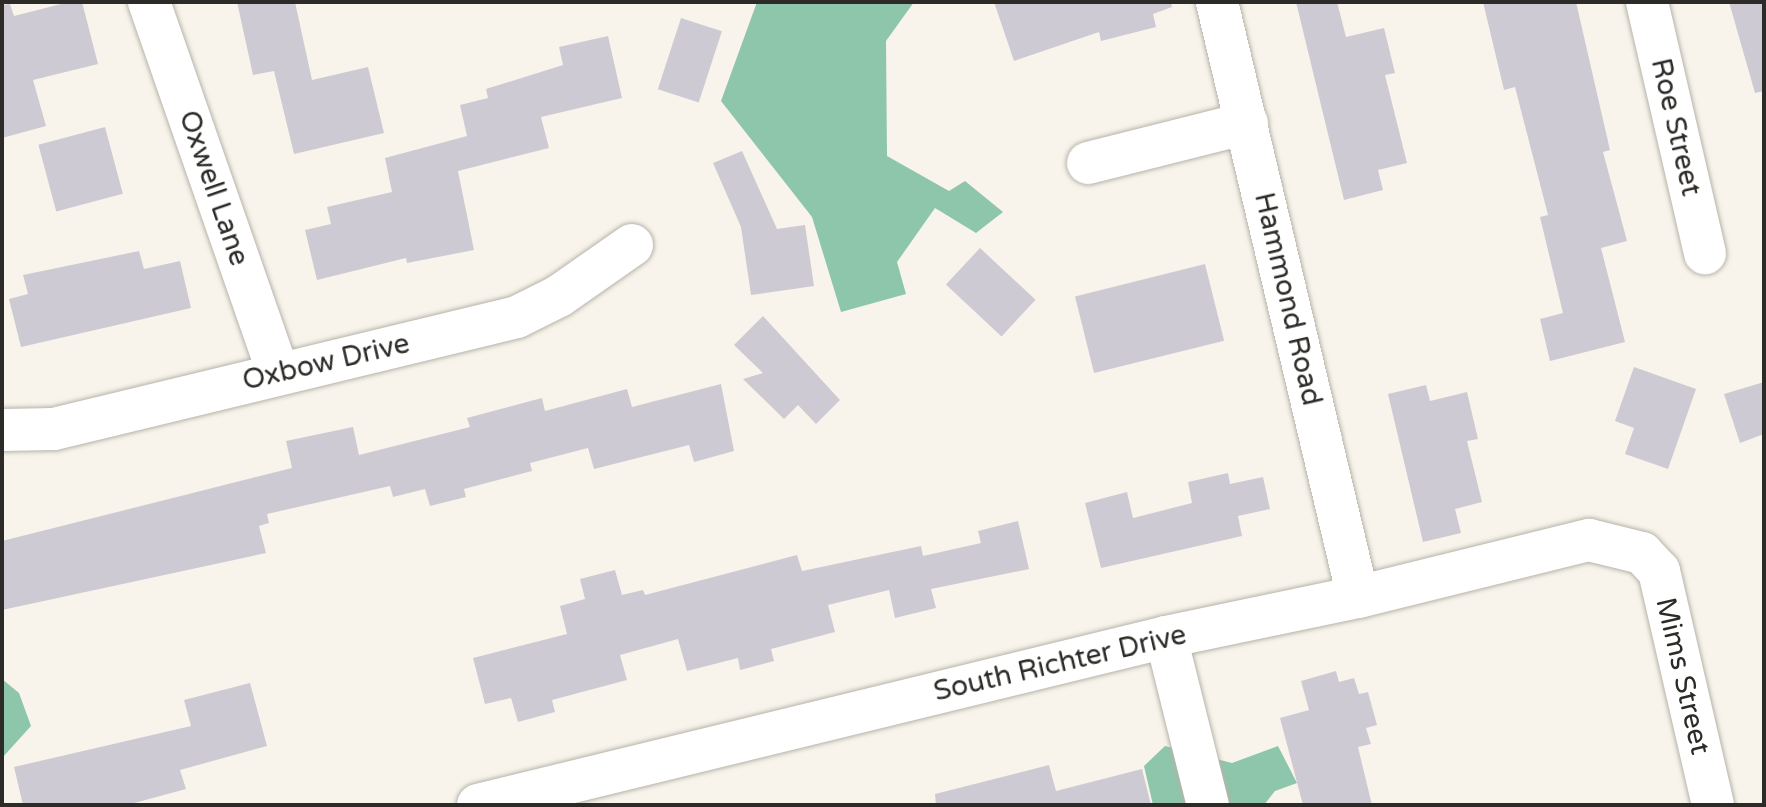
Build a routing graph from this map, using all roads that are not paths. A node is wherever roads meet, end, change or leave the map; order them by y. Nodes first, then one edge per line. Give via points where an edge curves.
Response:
1 (149, 2) edge
2 (1217, 2) edge
3 (1647, 2) edge
4 (1247, 123) junction
5 (1088, 163) dead end
6 (632, 245) dead end
7 (1705, 253) dead end
8 (278, 373) junction
9 (2, 430) edge
10 (1642, 553) joint
11 (1358, 597) junction
12 (1166, 637) junction
13 (478, 805) edge
14 (1208, 805) edge
15 (1713, 805) edge

1 - 8 street, Oxwell Lane
2 - 4 street, Hammond Road
3 - 7 street, Roe Street
4 - 5 street
4 - 11 street, Hammond Road
6 - 8 street, Oxbow Drive via 559,296 517,317
8 - 9 street, Oxbow Drive via 54,429
10 - 11 street, South Richter Drive via 1589,540
10 - 15 street, Mims Street via 1659,571
11 - 12 street, South Richter Drive
12 - 13 street, South Richter Drive
12 - 14 street

